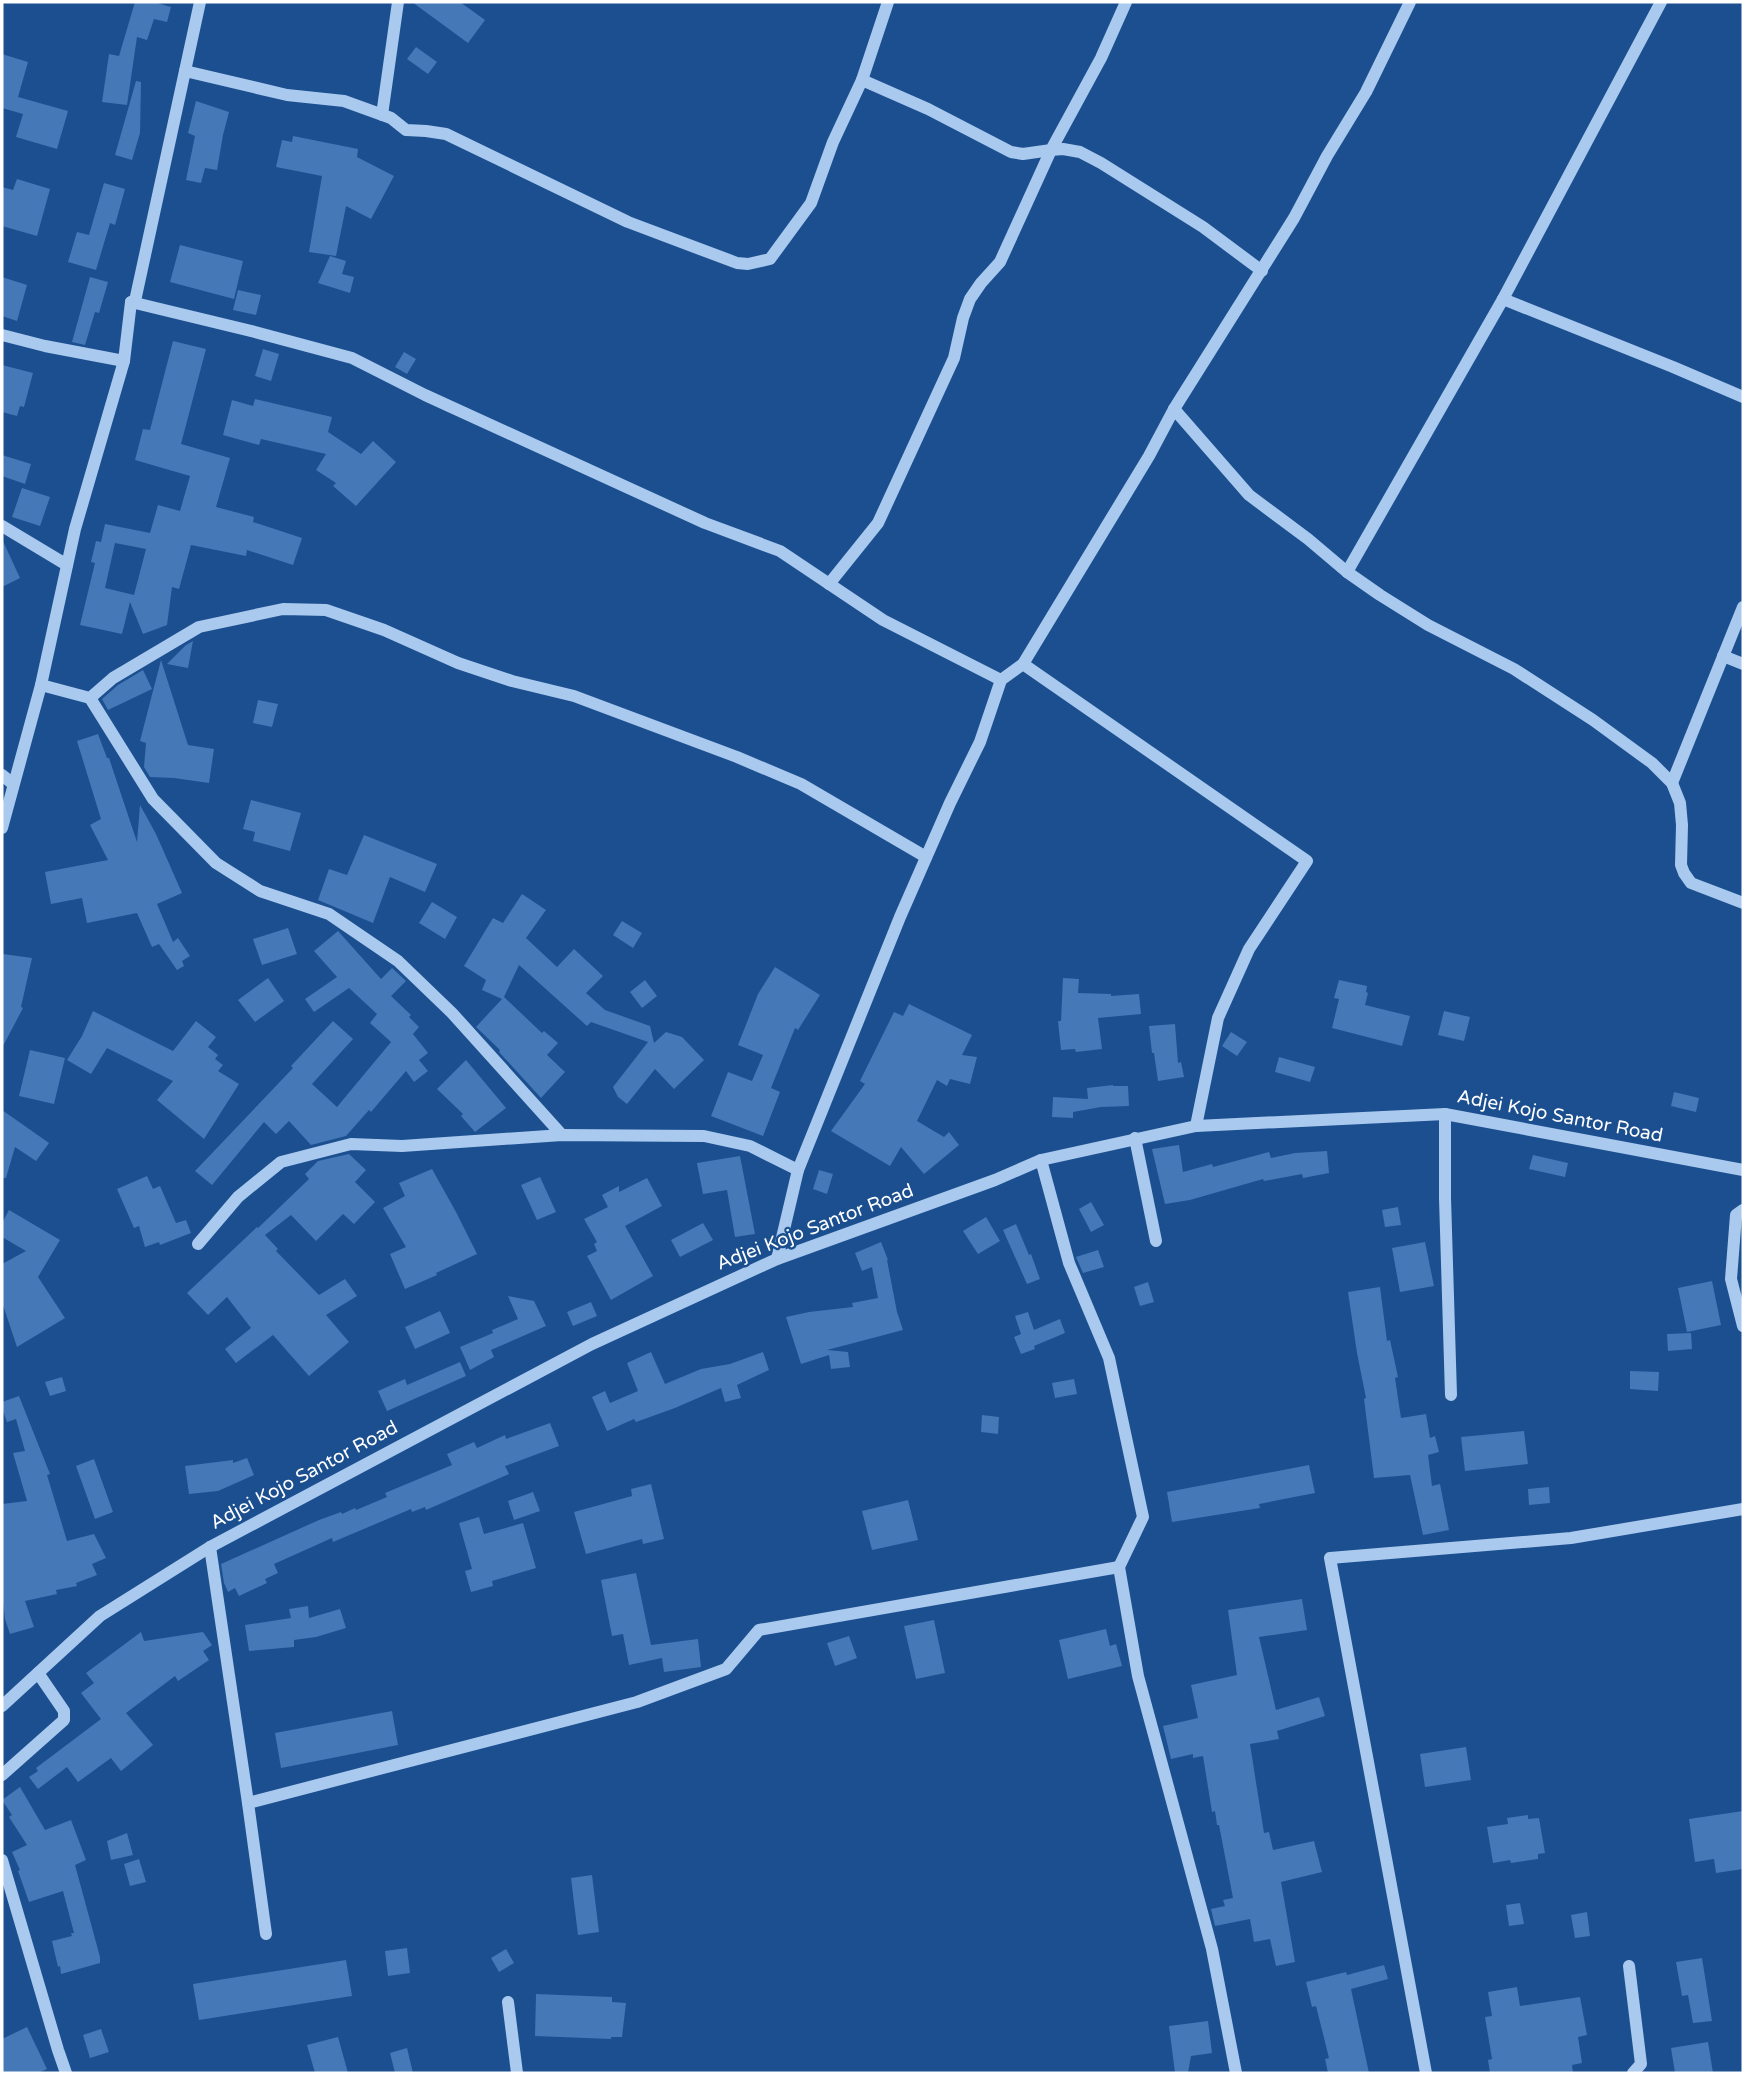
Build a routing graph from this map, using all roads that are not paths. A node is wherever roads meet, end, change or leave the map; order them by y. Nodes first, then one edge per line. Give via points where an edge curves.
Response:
1 (200, 2) edge
2 (398, 2) edge
3 (888, 2) edge
4 (1126, 2) edge
5 (1410, 2) edge
6 (1661, 2) edge
7 (185, 71) junction
8 (862, 80) junction
9 (382, 115) junction
10 (1051, 150) junction
11 (1262, 271) junction
12 (1503, 299) junction
13 (131, 302) junction
14 (2, 335) edge
15 (124, 361) junction
16 (1743, 397) edge
17 (1174, 409) junction
18 (2, 526) edge
19 (67, 565) junction
20 (1347, 572) junction
21 (829, 584) junction
22 (1743, 607) edge
23 (1723, 656) junction
24 (1023, 664) junction
25 (1743, 664) edge
26 (1001, 680) junction
27 (41, 685) junction
28 (90, 698) junction
29 (2, 775) edge
30 (1672, 783) junction
31 (13, 784) junction
32 (2, 828) edge
33 (926, 857) junction
34 (1743, 903) edge
35 (1445, 1114) junction
36 (1196, 1126) junction
37 (562, 1135) junction
38 (1135, 1138) junction
39 (1041, 1160) junction
40 (798, 1170) junction
41 (1743, 1170) edge
42 (1743, 1210) edge
43 (1156, 1241) dead end
44 (198, 1244) dead end
45 (777, 1259) junction
46 (1743, 1326) edge
47 (1451, 1395) dead end
48 (1743, 1508) edge
49 (210, 1547) junction
50 (1118, 1567) junction
51 (38, 1673) junction
52 (2, 1706) edge
53 (2, 1775) edge
54 (248, 1803) junction
55 (2, 1860) edge
56 (4, 1882) edge
57 (266, 1934) dead end
58 (1629, 1966) dead end
59 (508, 2001) dead end
60 (66, 2073) edge
61 (517, 2073) edge
62 (1236, 2073) edge
63 (1426, 2073) edge
64 (1633, 2073) edge

1 - 7 street
2 - 9 street
3 - 8 street
4 - 10 street
5 - 11 street via 1366,92
6 - 12 street
7 - 9 street via 287,95 345,101
7 - 13 street via 135,301
8 - 9 street via 811,203 770,259 748,264 628,222 446,134 406,130
8 - 10 street via 1011,152
10 - 11 street via 1080,152 1101,163 1203,226
10 - 21 street via 1000,262 970,299 954,358 878,523
11 - 17 street
12 - 16 street
12 - 20 street
13 - 15 street
13 - 21 street via 352,358 693,518 780,551
14 - 15 street
15 - 19 street
17 - 20 street via 1249,495
17 - 24 street
18 - 19 street
19 - 27 street
20 - 30 street via 1428,625 1514,669 1653,763
21 - 26 street via 883,620
22 - 23 street
23 - 25 street
23 - 30 street
24 - 26 street
24 - 36 street via 1307,861 1249,949 1218,1017
26 - 33 street via 980,742
27 - 28 street
27 - 31 street
28 - 33 street via 113,678 199,627 283,609 326,611 384,630 458,663 574,696 737,757 801,784
28 - 37 street via 153,799 216,863 260,891 329,914 398,961 452,1013
29 - 31 street
30 - 34 street via 1680,803 1684,873 1692,883
31 - 32 street
33 - 40 street
35 - 36 street, Adjei Kojo Santor Road
35 - 41 street, Adjei Kojo Santor Road
35 - 47 street
36 - 38 street, Adjei Kojo Santor Road
37 - 40 street via 704,1136 750,1146
37 - 44 street via 402,1146 351,1144 281,1162 238,1197
38 - 39 street, Adjei Kojo Santor Road
38 - 43 street
39 - 45 street, Adjei Kojo Santor Road
39 - 50 street via 1069,1263 1109,1358 1143,1517
40 - 45 street
42 - 46 street via 1736,1215 1731,1279
45 - 49 street, Adjei Kojo Santor Road via 592,1343
48 - 63 street via 1571,1538 1330,1558
49 - 51 street, Adjei Kojo Santor Road via 100,1616
49 - 54 street
50 - 54 street via 759,1630 726,1669 637,1702
50 - 62 street via 1138,1676 1212,1949
51 - 52 street, Adjei Kojo Santor Road
51 - 53 street via 64,1711 64,1720
54 - 57 street
55 - 56 street
56 - 60 street
58 - 64 street via 1641,2064
59 - 61 street

